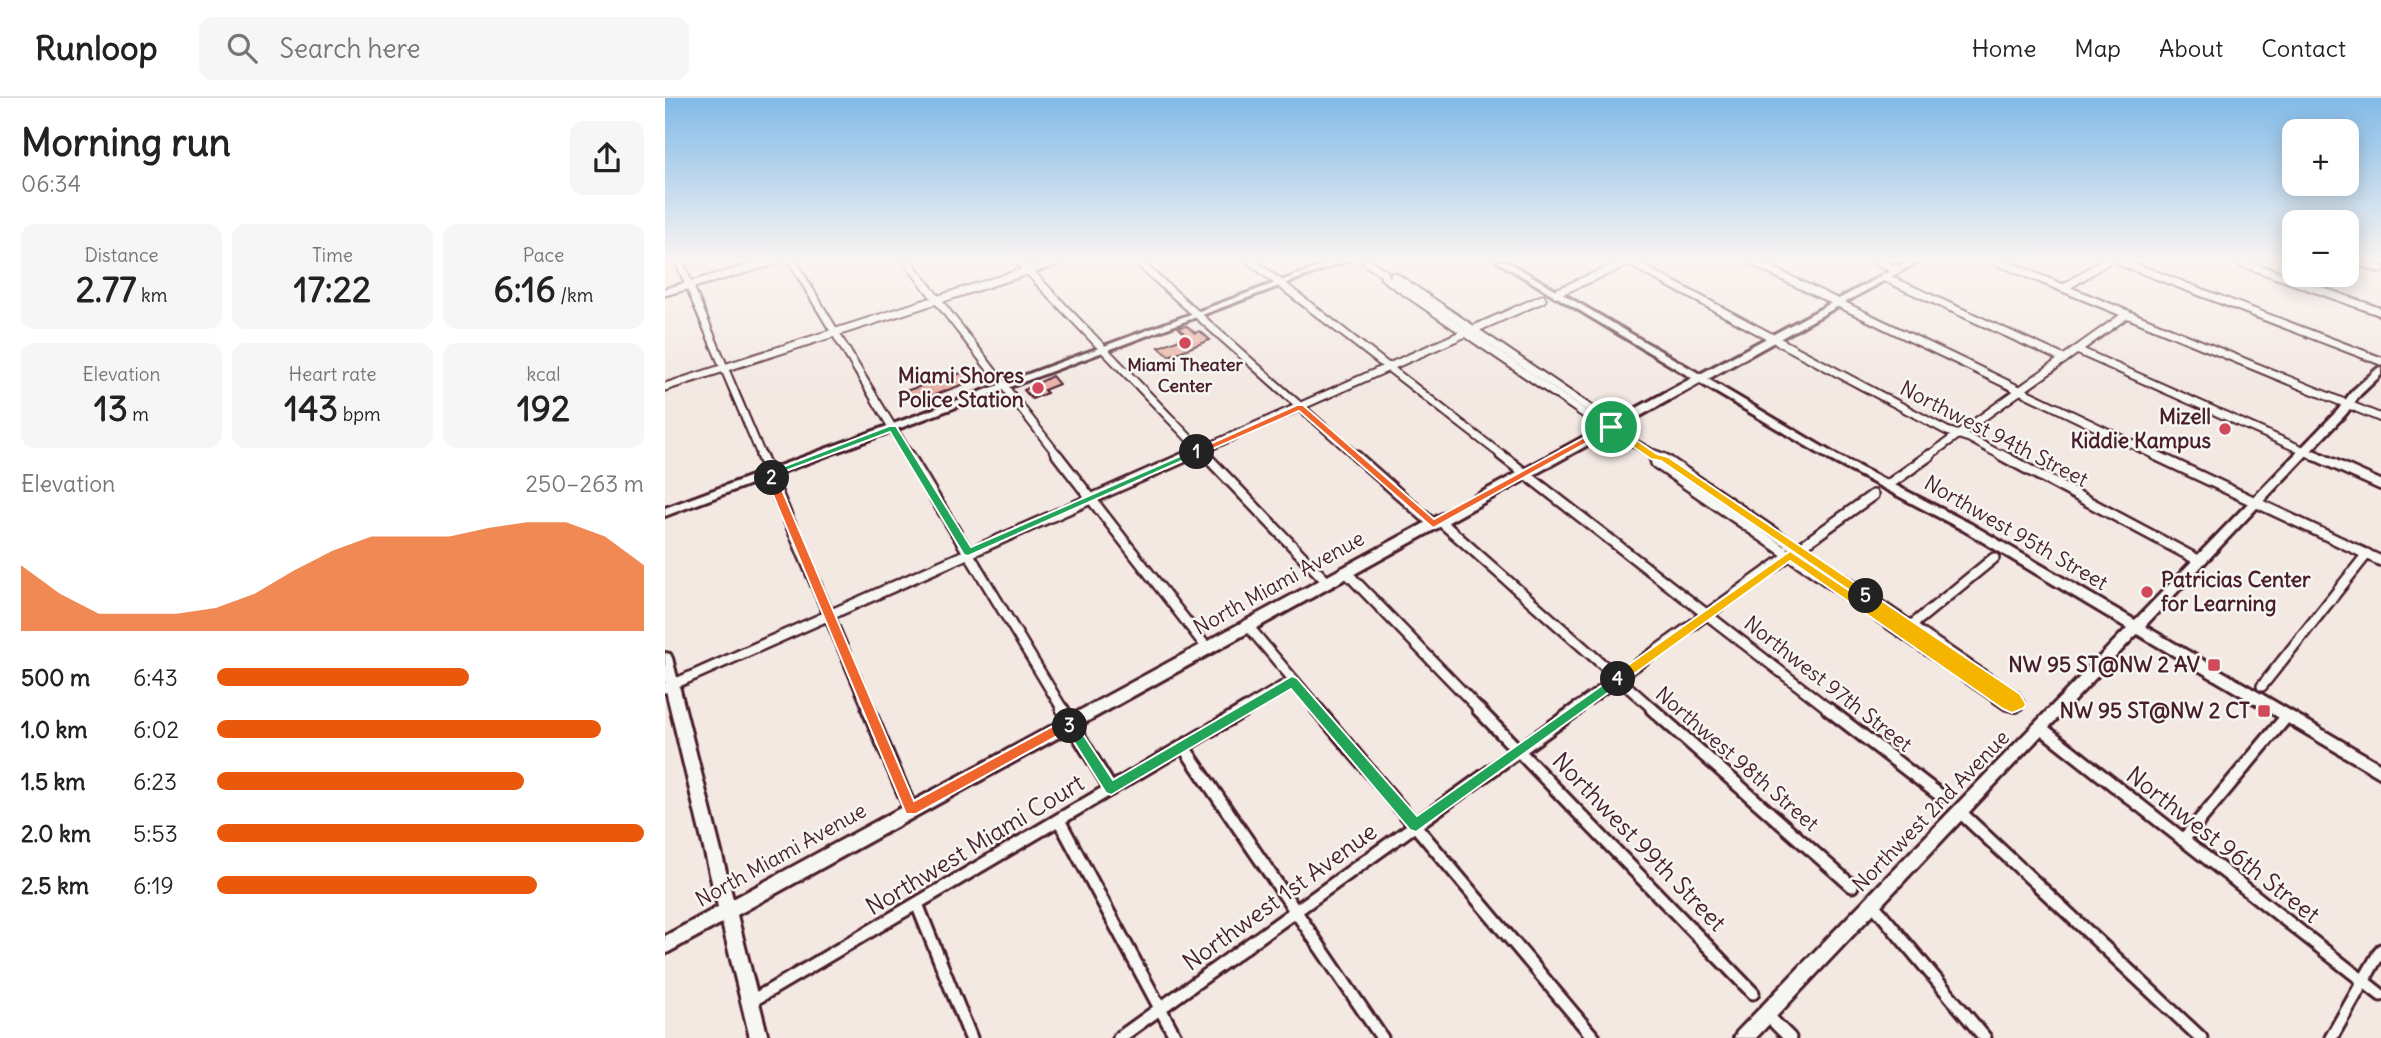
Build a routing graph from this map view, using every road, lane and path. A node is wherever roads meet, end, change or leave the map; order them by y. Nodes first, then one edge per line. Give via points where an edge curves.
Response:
1 (697, 305) edge
2 (820, 305) edge
3 (919, 305) edge
4 (941, 305) edge
5 (1062, 305) edge
6 (1185, 305) edge
7 (1223, 305) edge
8 (1307, 305) edge
9 (1428, 305) edge
10 (1529, 305) edge
11 (1576, 305) edge
12 (1711, 305) edge
13 (1835, 305) edge
14 (1842, 305) edge
15 (1945, 305) edge
16 (2105, 305) edge
17 (2234, 305) edge
18 (2361, 305) edge
19 (2381, 312) edge
20 (2127, 314) junction
21 (1196, 315) junction
22 (1469, 331) junction
23 (837, 332) junction
24 (1773, 338) junction
25 (1104, 349) junction
26 (2077, 350) junction
27 (2064, 359) junction
28 (2381, 361) edge
29 (1388, 367) junction
30 (723, 368) junction
31 (2381, 370) edge
32 (1699, 378) junction
33 (1003, 386) junction
34 (665, 387) edge
35 (2021, 390) junction
36 (2347, 404) junction
37 (1300, 407) junction
38 (2381, 418) edge
39 (1611, 427) junction
40 (892, 428) junction
41 (1958, 435) junction
42 (1199, 451) junction
43 (2304, 451) junction
44 (1527, 473) junction
45 (769, 474) junction
46 (1888, 485) junction
47 (2381, 485) edge
48 (1873, 495) dead end
49 (1091, 499) junction
50 (2255, 502) junction
51 (665, 512) edge
52 (1436, 522) junction
53 (968, 552) junction
54 (1794, 552) junction
55 (2367, 554) junction
56 (1994, 558) dead end
57 (2200, 561) junction
58 (2381, 561) edge
59 (1346, 572) junction
60 (1327, 582) junction
61 (830, 614) junction
62 (1707, 614) junction
63 (1248, 626) junction
64 (2137, 627) junction
65 (1907, 630) junction
66 (1207, 648) junction
67 (665, 657) edge
68 (1618, 679) junction
69 (1292, 681) junction
70 (2262, 686) dead end
71 (668, 687) edge
72 (2287, 716) junction
73 (1069, 724) junction
74 (2040, 727) junction
75 (1183, 746) junction
76 (1519, 750) junction
77 (2381, 772) edge
78 (1111, 789) junction
79 (1941, 796) dead end
80 (911, 810) junction
81 (1959, 811) junction
82 (1059, 820) junction
83 (1416, 825) junction
84 (2183, 840) junction
85 (1853, 886) dead end
86 (1872, 903) junction
87 (917, 904) junction
88 (727, 911) junction
89 (1296, 912) junction
90 (665, 945) edge
91 (2381, 950) edge
92 (2363, 981) junction
93 (1753, 993) dead end
94 (2381, 995) edge
95 (750, 1002) junction
96 (1160, 1009) junction
97 (1766, 1014) junction
98 (759, 1038) edge
99 (971, 1038) edge
100 (1119, 1038) edge
101 (1176, 1038) edge
102 (1382, 1038) edge
103 (1594, 1038) edge
104 (1743, 1038) edge
105 (1790, 1038) edge
106 (1985, 1038) edge
107 (2200, 1038) edge
108 (2331, 1038) edge

1 - 30 street
2 - 23 street
3 - 23 street
4 - 33 street
5 - 25 street
6 - 21 street, Northwest 98th Street
7 - 21 main road
8 - 29 street, Northwest 97th Street
9 - 22 street
10 - 22 street
11 - 32 main road, Northwest 95th Street
12 - 24 street, Northwest 94th Street
13 - 24 main road, North Miami Avenue
14 - 35 street
15 - 27 street
16 - 20 street
17 - 28 street
18 - 19 street
20 - 26 street
20 - 36 street
21 - 25 main road
21 - 37 street, Northwest 98th Street
22 - 29 street
22 - 39 street via 1598,423
23 - 30 street
23 - 40 street
24 - 32 main road, North Miami Avenue
24 - 41 street, Northwest 94th Street
25 - 33 main road
25 - 42 street
26 - 27 street
26 - 43 street
27 - 35 street
29 - 37 street
29 - 44 street, Northwest 97th Street
30 - 34 street
30 - 45 street
31 - 36 main road, Northwest 2nd Avenue
32 - 39 main road, North Miami Avenue
32 - 46 main road, Northwest 95th Street
33 - 40 main road
33 - 49 street
35 - 41 street
35 - 50 street
36 - 38 street
36 - 43 main road, Northwest 2nd Avenue
37 - 42 street
37 - 52 street, Northwest 98th Street
39 - 44 main road, North Miami Avenue
39 - 54 street via 1654,457 1665,459
40 - 45 main road
40 - 53 street
41 - 46 street
41 - 57 street, Northwest 94th Street
42 - 49 street
42 - 60 street
43 - 47 street
43 - 50 main road, Northwest 2nd Avenue
44 - 52 main road, North Miami Avenue
44 - 62 street, Northwest 97th Street
45 - 51 main road
45 - 61 street
46 - 64 main road, Northwest 95th Street
48 - 54 street, Northwest 1st Avenue
49 - 53 street
49 - 66 street
50 - 55 street
50 - 57 main road, Northwest 2nd Avenue
52 - 59 main road, North Miami Avenue
52 - 68 street, Northwest 98th Street
53 - 61 street
53 - 73 street
54 - 62 street, Northwest 1st Avenue
54 - 65 street
55 - 58 street
55 - 70 street
56 - 65 street
57 - 64 main road, Northwest 2nd Avenue
59 - 60 main road, North Miami Avenue
59 - 76 street, Northwest 99th Street
60 - 63 main road, North Miami Avenue
61 - 71 street
61 - 80 street
62 - 68 street, Northwest 1st Avenue
62 - 79 street, Northwest 97th Street
63 - 66 main road, North Miami Avenue
63 - 69 street
64 - 72 main road, Northwest 95th Street
64 - 74 main road, Northwest 2nd Avenue
65 - 65 street via 2007,705 2019,704 2015,697
66 - 73 main road, North Miami Avenue
67 - 71 main road
68 - 76 street, Northwest 1st Avenue
68 - 85 street, Northwest 98th Street
69 - 75 street, Northwest Miami Court
69 - 83 street
71 - 88 main road
72 - 77 main road, Northwest 95th Street
72 - 84 street
73 - 78 street
73 - 80 main road, North Miami Avenue
74 - 81 street, Northwest 2nd Avenue
74 - 84 street, Northwest 96th Street
75 - 78 street, Northwest Miami Court
75 - 89 street
76 - 83 street, Northwest 1st Avenue
76 - 93 street, Northwest 99th Street
78 - 82 street, Northwest Miami Court
80 - 88 main road, North Miami Avenue
81 - 86 street, Northwest 2nd Avenue
81 - 107 street
82 - 87 street, Northwest Miami Court
82 - 96 street
83 - 89 street, Northwest 1st Avenue
83 - 103 street
84 - 92 street, Northwest 96th Street
86 - 97 street, Northwest 2nd Avenue
86 - 106 street
87 - 95 street, Northwest Miami Court
87 - 99 street
88 - 90 main road, North Miami Avenue
88 - 95 street
89 - 96 street, Northwest 1st Avenue
89 - 102 street
91 - 92 street
92 - 94 street, Northwest 96th Street
92 - 108 street
95 - 98 street
96 - 100 street, Northwest 1st Avenue
96 - 101 street
97 - 104 street, Northwest 2nd Avenue
97 - 105 street

